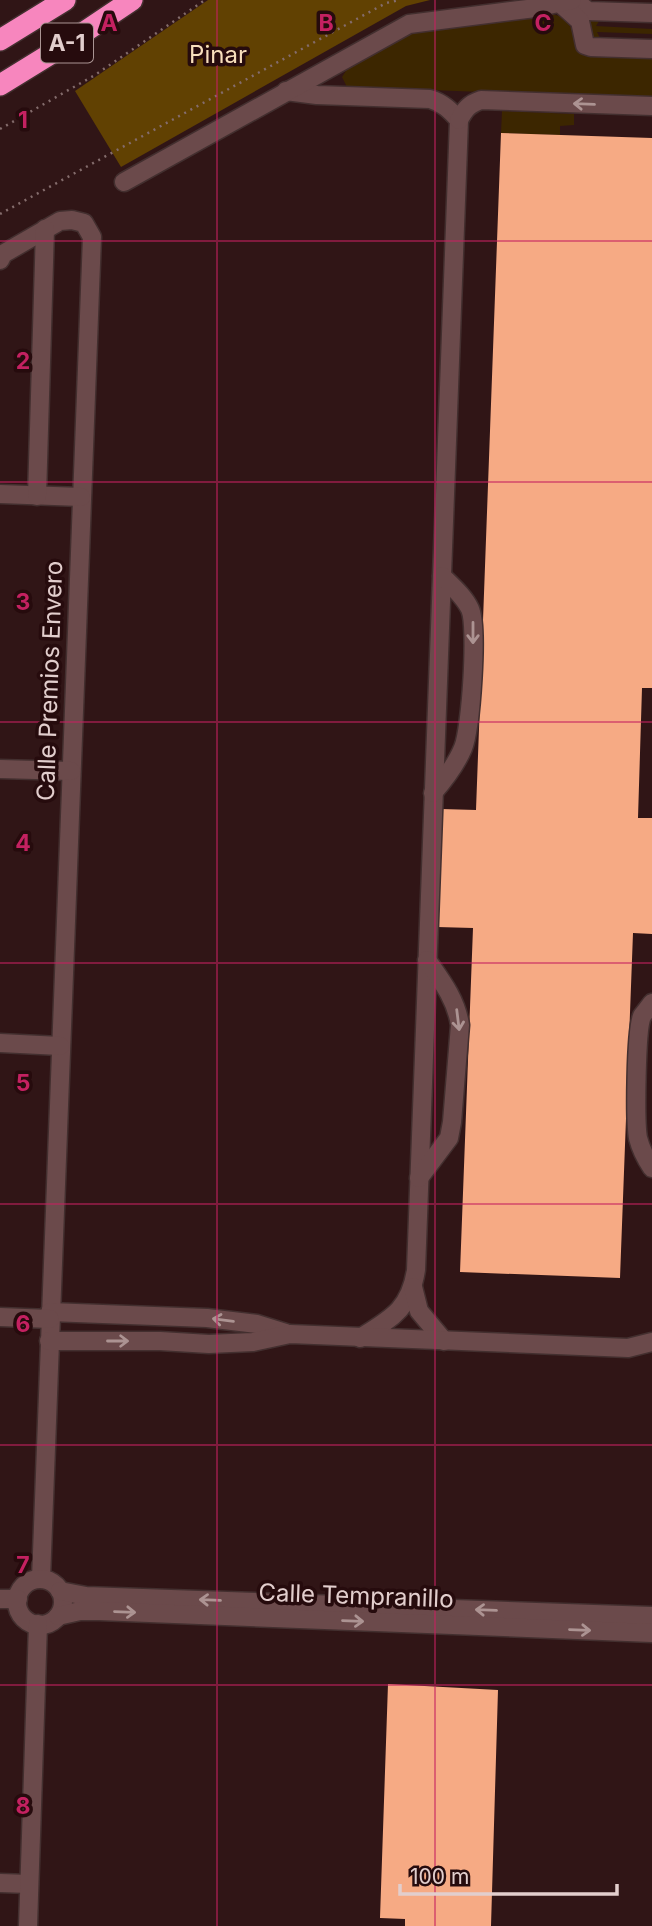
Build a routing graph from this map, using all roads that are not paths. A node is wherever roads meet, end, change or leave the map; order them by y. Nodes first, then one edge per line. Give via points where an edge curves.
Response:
1 (65, 0) edge
2 (132, 0) edge
3 (569, 1) edge
4 (652, 13) edge
5 (0, 40) edge
6 (652, 49) edge
7 (331, 67) junction
8 (0, 85) edge
9 (286, 91) junction
10 (338, 95) junction
11 (430, 99) junction
12 (481, 100) junction
13 (652, 106) edge
14 (459, 120) junction
15 (124, 182) dead end
16 (45, 229) junction
17 (0, 260) edge
18 (0, 494) edge
19 (37, 496) junction
20 (82, 497) junction
21 (442, 576) junction
22 (0, 769) edge
23 (71, 771) junction
24 (433, 793) junction
25 (427, 960) junction
26 (652, 1003) edge
27 (0, 1043) edge
28 (60, 1046) junction
29 (652, 1168) edge
30 (419, 1178) junction
31 (412, 1287) junction
32 (50, 1315) junction
33 (0, 1317) edge
34 (290, 1335) junction
35 (360, 1338) junction
36 (50, 1341) junction
37 (444, 1341) junction
38 (650, 1344) edge
39 (41, 1579) junction
40 (60, 1591) junction
41 (9, 1599) edge
42 (58, 1616) junction
43 (652, 1616) edge
44 (38, 1624) junction
45 (652, 1633) edge
46 (0, 1883) edge
47 (29, 1884) junction
48 (28, 1926) edge

1 - 5 highway, A-1
2 - 8 highway, A-1
3 - 4 street via 589,11
3 - 6 street via 585,45
3 - 7 street via 409,24
7 - 9 street
7 - 10 street
9 - 10 street
9 - 15 street
10 - 11 street
11 - 12 street
11 - 14 street via 449,108
13 -> 12 street
12 - 14 street via 464,110
14 - 21 street
16 - 17 street, Calle Premios Envero
16 - 19 street
16 - 20 street, Calle Premios Envero via 72,220 84,223 92,237
18 - 19 street
19 - 20 street
20 - 23 street, Calle Premios Envero
21 - 24 street
21 -> 24 street via 470,609 472,692 464,747
22 - 23 street
23 - 28 street, Calle Premios Envero
24 - 25 street
25 - 30 street
25 -> 30 street via 453,1000 460,1024 449,1138
26 - 29 street via 641,1018 636,1116 642,1152
27 - 28 street
28 - 32 street, Calle Premios Envero
30 - 31 street
31 - 35 street via 397,1312
31 - 37 street via 419,1311
32 - 33 street
34 -> 32 street via 257,1324 206,1318
32 - 36 street, Calle Premios Envero
34 - 35 street
36 -> 34 street via 209,1344
35 - 37 street
36 - 39 street, Calle Premios Envero
37 - 38 street via 628,1348
39 - 40 street
39 - 41 street via 30,1580
40 - 42 street via 63,1599
43 -> 40 street, Calle Tempranillo via 86,1596
41 - 44 street via 26,1620
42 - 44 street
42 -> 45 street, Calle Tempranillo via 99,1611
44 - 47 street
46 - 47 street
47 - 48 street

